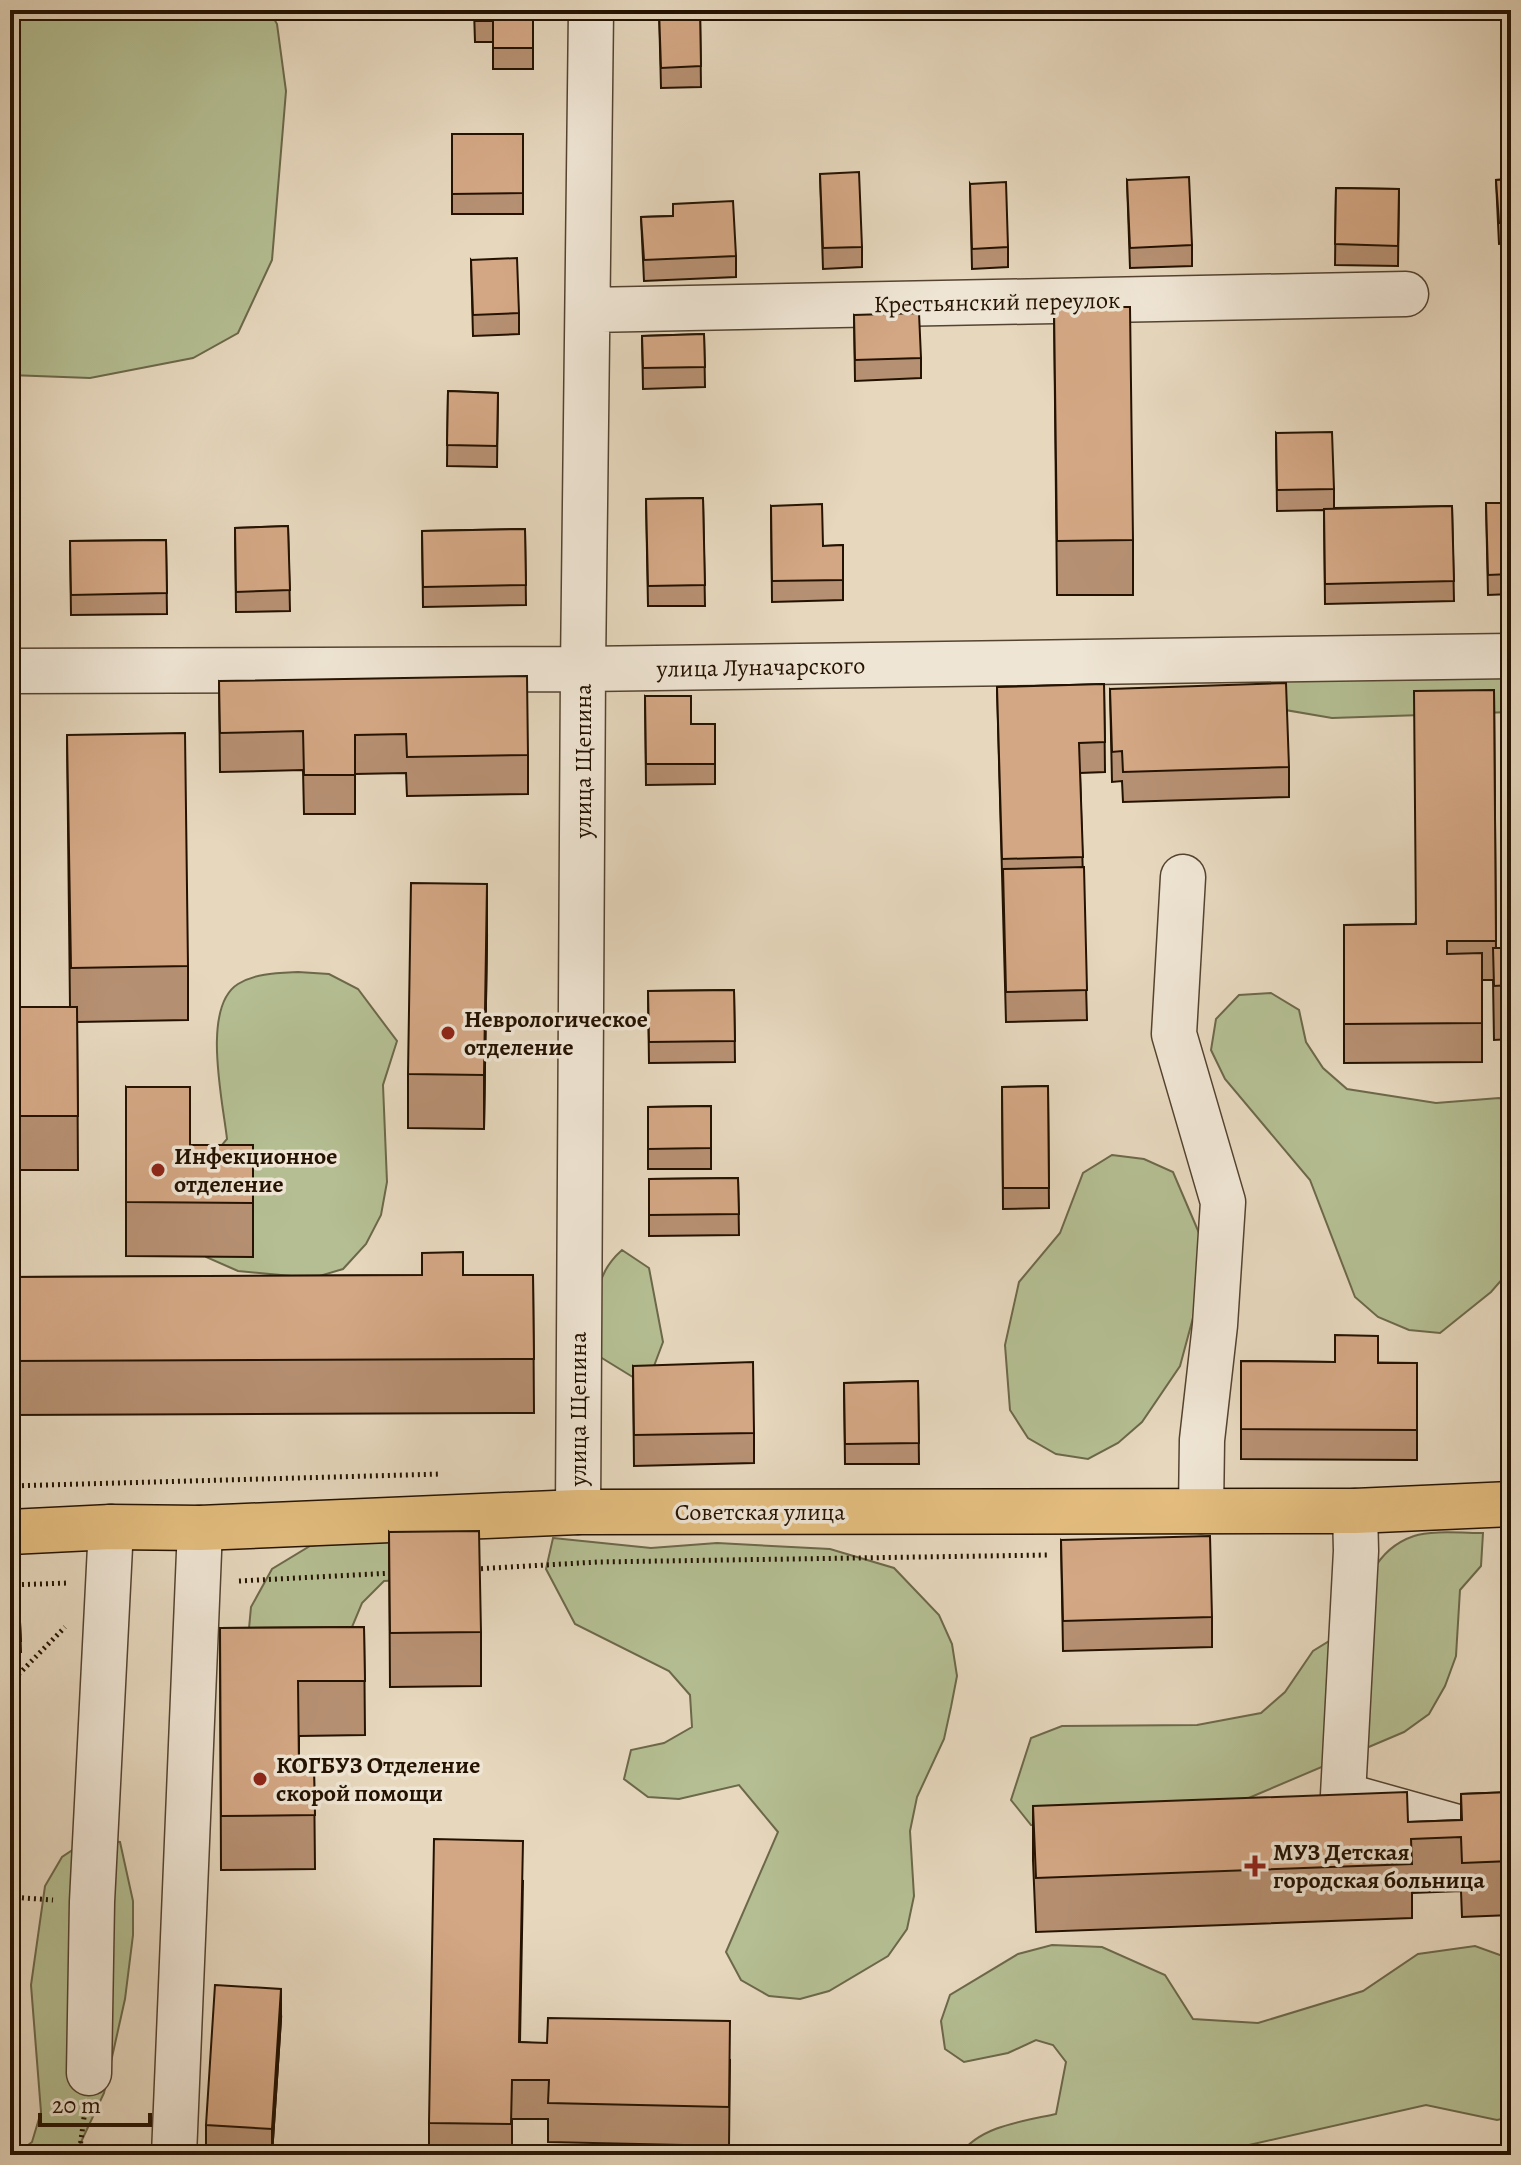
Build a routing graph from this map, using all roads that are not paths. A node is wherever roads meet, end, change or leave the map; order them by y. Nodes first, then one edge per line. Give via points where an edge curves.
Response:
1 (591, 10) edge
2 (1406, 294) dead end
3 (589, 310) junction
4 (1511, 656) edge
5 (583, 669) junction
6 (10, 671) edge
7 (1183, 877) dead end
8 (1511, 1504) edge
9 (1201, 1511) junction
10 (1355, 1511) junction
11 (578, 1512) junction
12 (111, 1527) junction
13 (200, 1528) junction
14 (10, 1532) edge
15 (1343, 1795) junction
16 (1297, 1798) edge
17 (1511, 1828) edge
18 (89, 2073) dead end
19 (174, 2155) edge

1 - 3 street, улица Щепина
2 - 3 street, Крестьянский переулок
3 - 5 street, улица Щепина
4 - 5 street, улица Луначарского
5 - 6 street, улица Луначарского
5 - 11 street, улица Щепина
7 - 9 street via 1174,1034 1223,1202 1202,1440
8 - 10 main road, Советская улица
9 - 10 main road, Советская улица
9 - 11 main road, Советская улица
10 - 15 street
11 - 13 main road, Советская улица
12 - 13 main road, Советская улица
12 - 14 main road, Советская улица
12 - 18 street
13 - 19 street
15 - 16 street
15 - 17 street via 1457,1827

